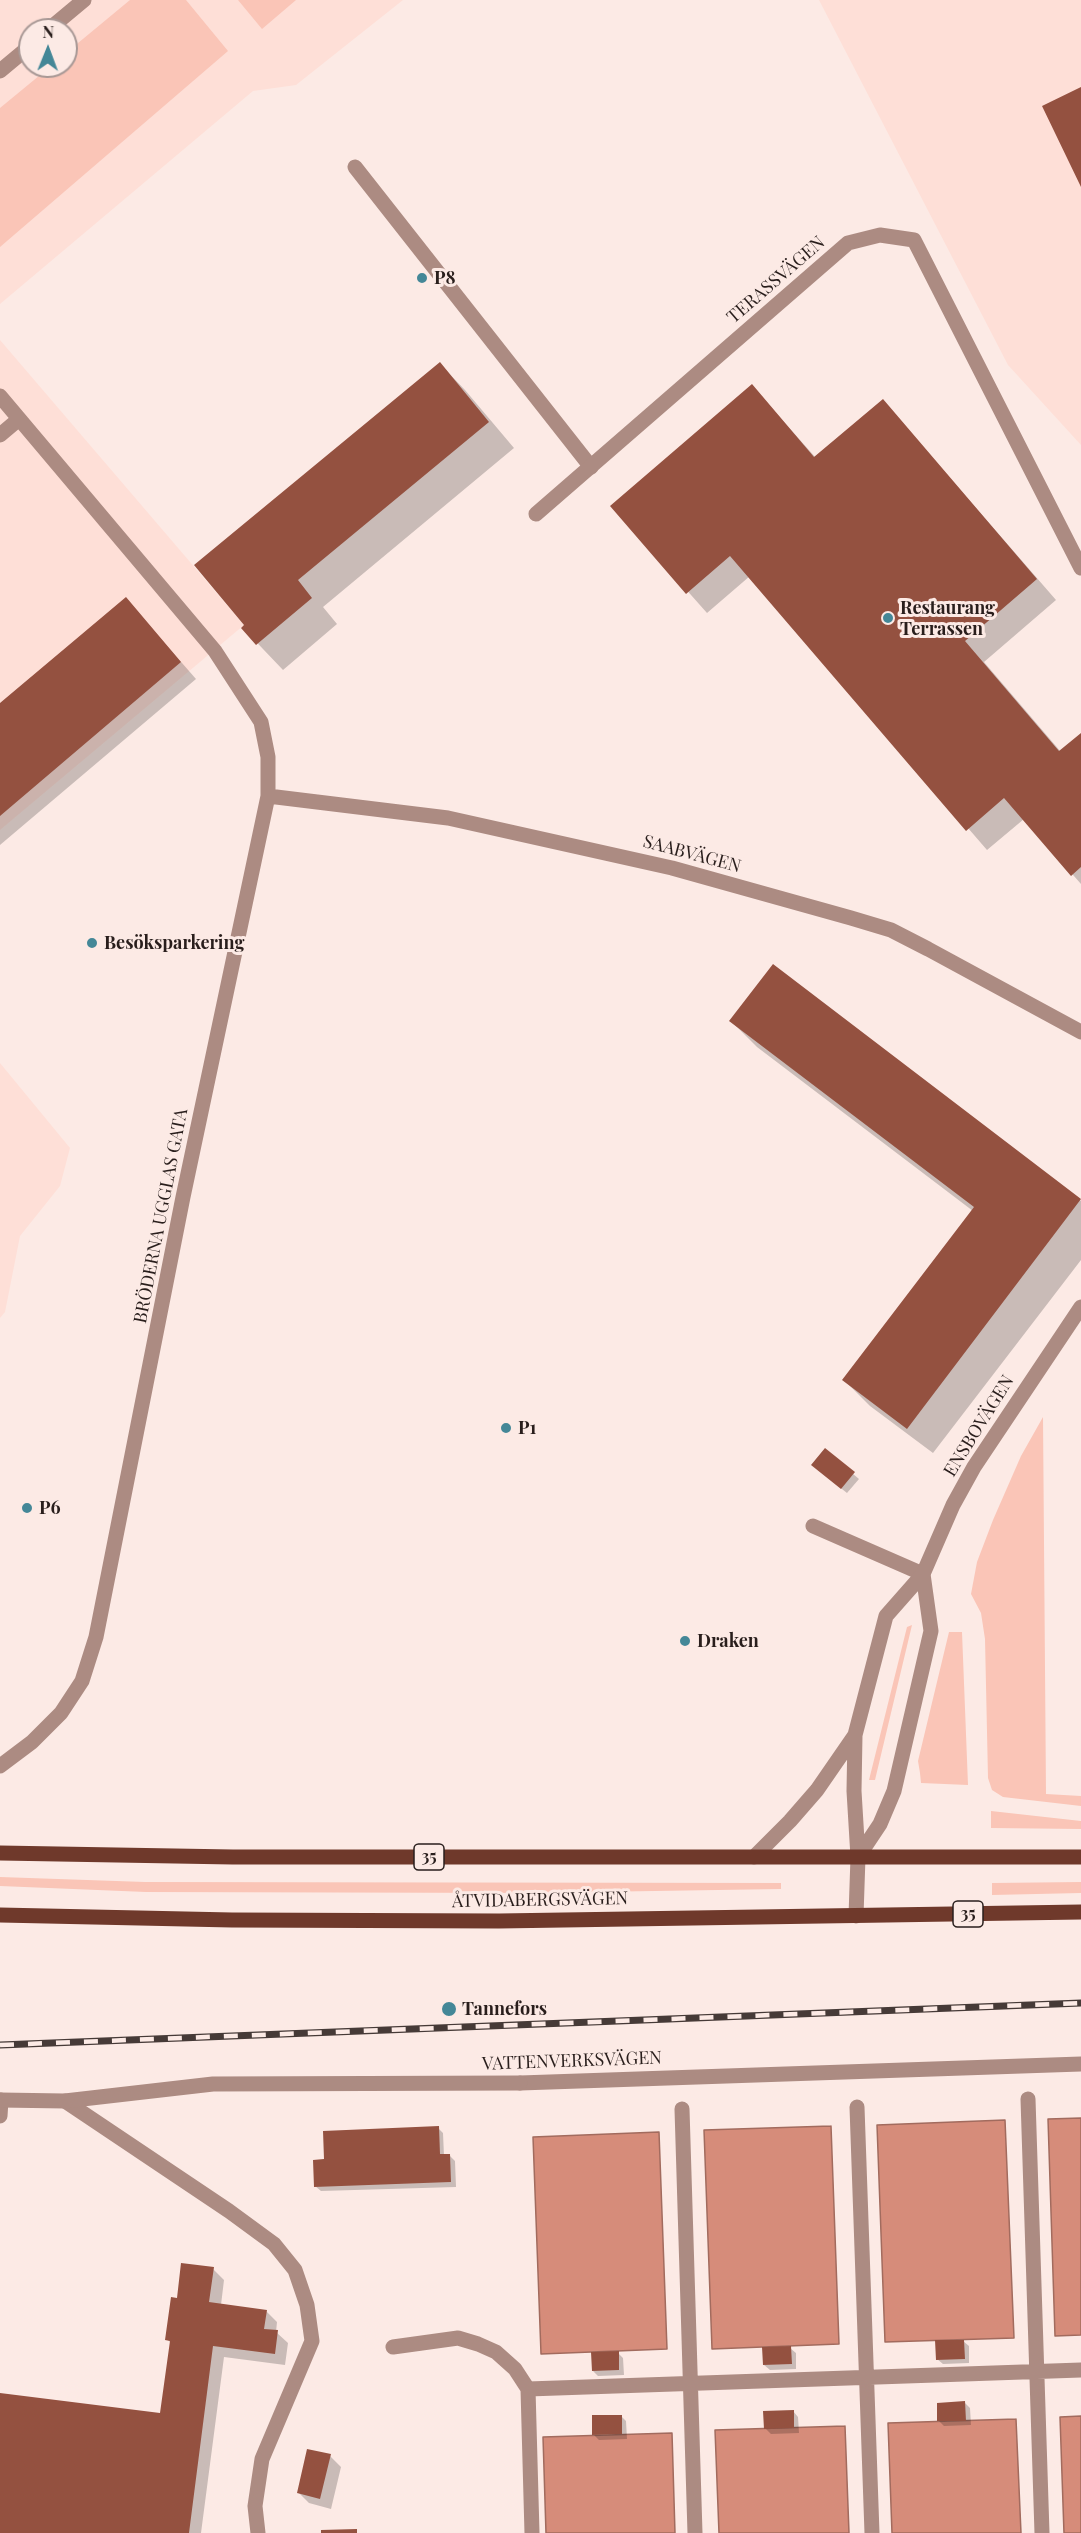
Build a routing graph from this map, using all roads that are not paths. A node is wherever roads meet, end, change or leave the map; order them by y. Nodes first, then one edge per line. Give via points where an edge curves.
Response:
1 (84, 0) edge
2 (62, 18) edge
3 (18, 56) edge
4 (0, 71) edge
5 (355, 167) dead end
6 (0, 396) edge
7 (19, 418) junction
8 (0, 435) edge
9 (591, 467) junction
10 (536, 514) dead end
11 (1081, 568) edge
12 (268, 796) junction
13 (1081, 1032) edge
14 (1081, 1307) edge
15 (813, 1526) dead end
16 (923, 1574) junction
17 (855, 1734) junction
18 (0, 1766) edge
19 (0, 1853) edge
20 (754, 1857) junction
21 (858, 1857) junction
22 (1081, 1857) edge
23 (1081, 1912) edge
24 (0, 1915) edge
25 (856, 1916) junction
26 (1081, 2064) edge
27 (1028, 2099) dead end
28 (65, 2101) junction
29 (0, 2106) edge
30 (857, 2108) dead end
31 (682, 2109) dead end
32 (393, 2347) dead end
33 (1081, 2370) edge
34 (1037, 2371) junction
35 (866, 2378) junction
36 (691, 2384) junction
37 (528, 2390) junction
38 (258, 2533) edge
39 (532, 2533) edge
40 (695, 2533) edge
41 (872, 2533) edge
42 (1042, 2533) edge

1 - 2 street
3 - 4 street
5 - 9 street
6 - 7 street, BRÖDERNA UGGLAS GATA
7 - 8 street
7 - 12 street, BRÖDERNA UGGLAS GATA via 215,651 261,722 268,757
9 - 10 street, TERASSVÄGEN
9 - 11 street, TERASSVÄGEN via 848,243 880,235 914,240
12 - 13 street, SAABVÄGEN via 448,818 672,867 891,930
12 - 18 street, BRÖDERNA UGGLAS GATA via 96,1637 82,1681 61,1713
14 - 16 street, ENSBOVÄGEN via 974,1467 952,1505
15 - 16 street
16 - 17 street, ENSBOVÄGEN via 886,1616
16 - 21 street via 931,1631 894,1791 880,1824
17 - 20 street, ENSBOVÄGEN via 817,1790
17 - 21 street, ENSBOVÄGEN
19 - 20 main road, 35
20 - 21 main road, 35
21 - 22 main road, 35
21 - 25 street, ENSBOVÄGEN
23 - 25 main road, ÅTVIDABERGSVÄGEN / 35
24 - 25 main road, ÅTVIDABERGSVÄGEN / 35 via 406,1921
26 - 28 street, VATTENVERKSVÄGEN via 520,2083 213,2084
27 - 34 street
28 - 29 street, VATTENVERKSVÄGEN
28 - 38 street via 274,2244 295,2270 307,2305 312,2341 262,2459 255,2506
30 - 35 street
31 - 36 street
32 - 37 street via 458,2338 468,2341 496,2352 515,2369
33 - 34 street
34 - 35 street
34 - 42 street
35 - 36 street
35 - 41 street
36 - 37 street
36 - 40 street
37 - 39 street

